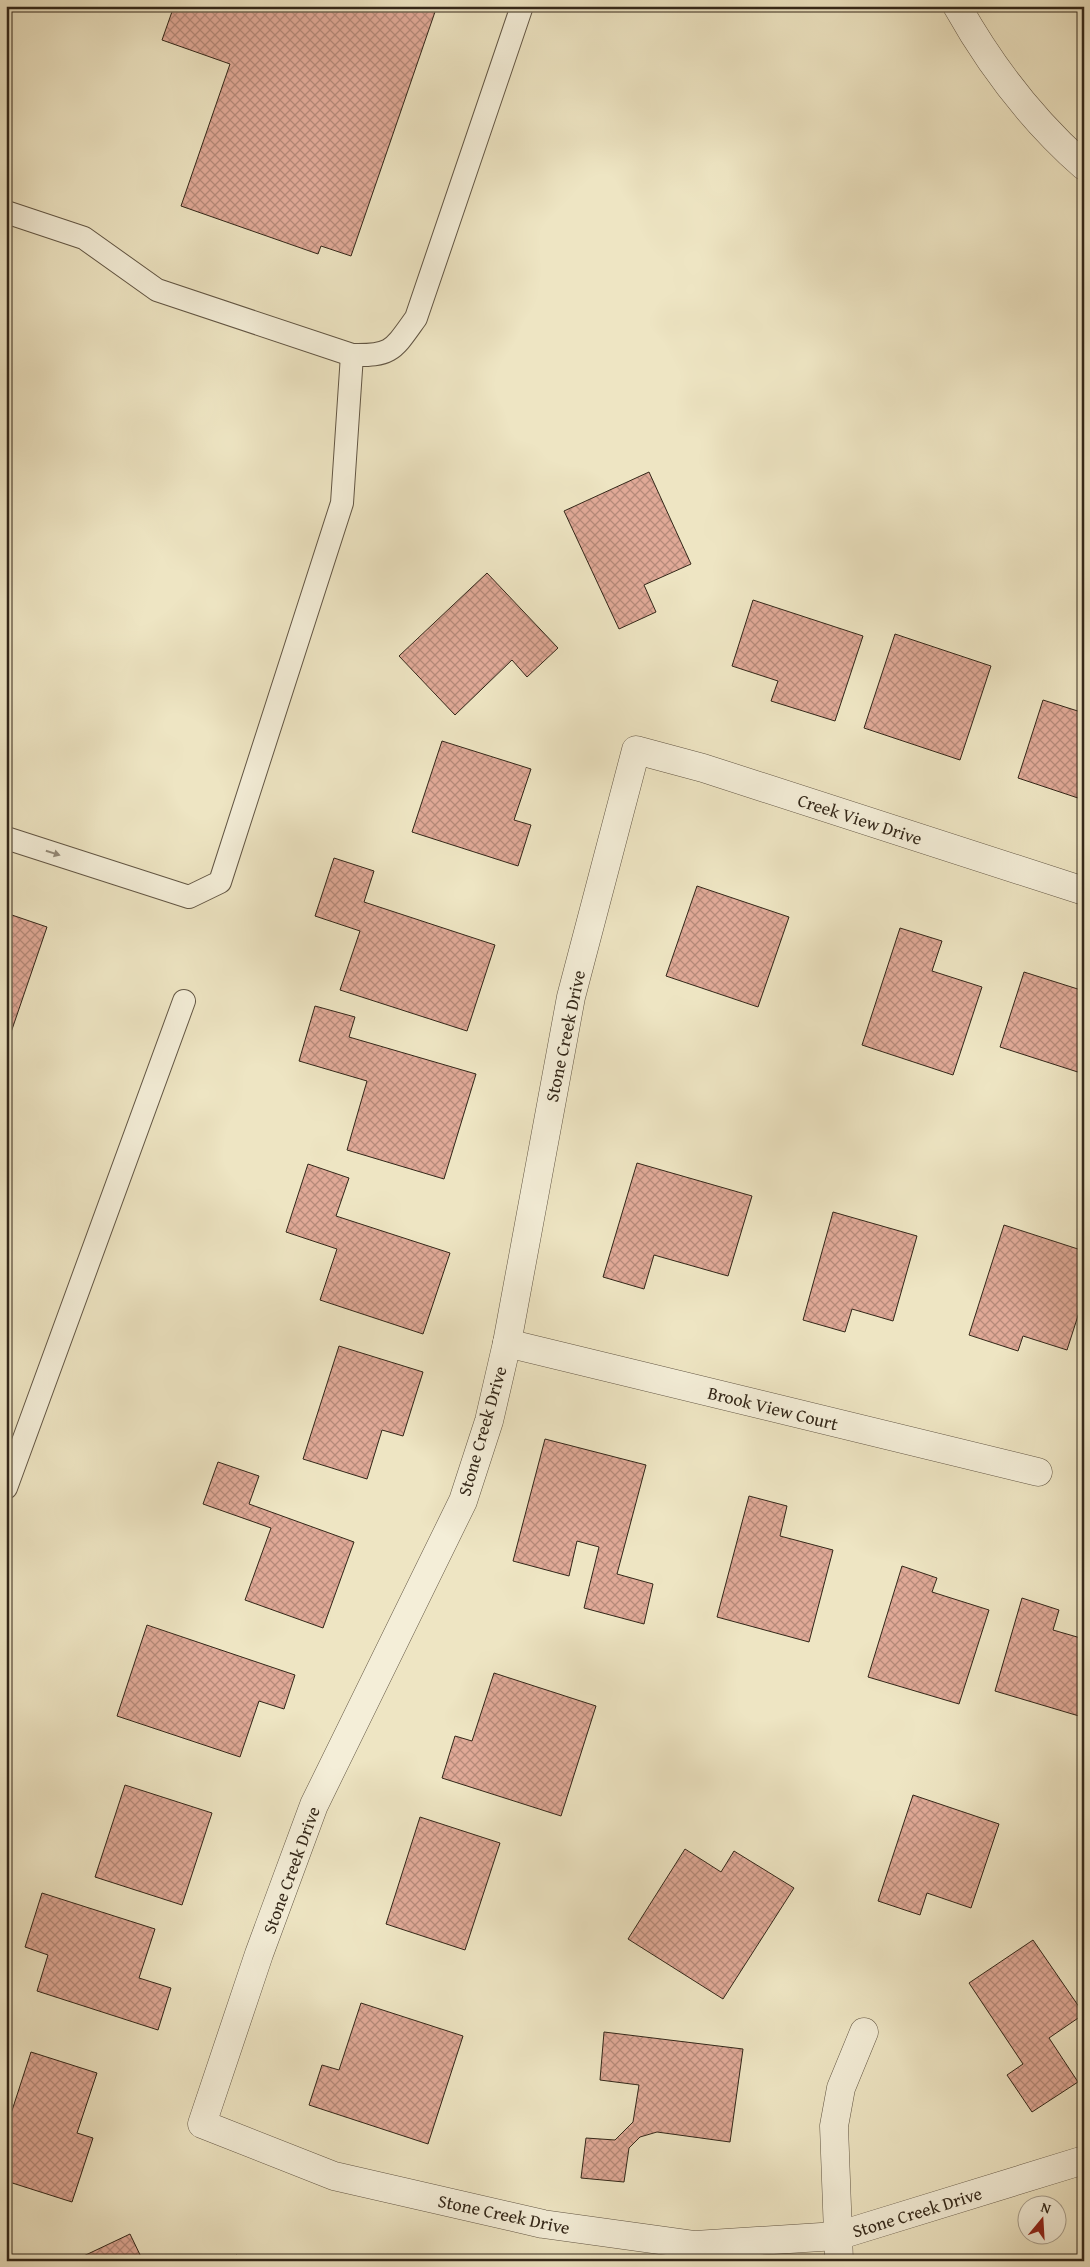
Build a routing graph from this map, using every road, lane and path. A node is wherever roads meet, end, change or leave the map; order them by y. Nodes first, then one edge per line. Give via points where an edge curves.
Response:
1 (522, 6) edge
2 (957, 6) edge
3 (1084, 166) edge
4 (6, 212) edge
5 (352, 354) junction
6 (636, 750) joint
7 (6, 838) edge
8 (1084, 891) edge
9 (184, 1001) dead end
10 (507, 1343) junction
11 (1038, 1472) dead end
12 (6, 1488) edge
13 (864, 2032) dead end
14 (1084, 2160) edge
15 (838, 2248) edge

1 - 5 lane via 416,318 396,346 377,355
2 - 3 street via 996,68 1062,147
4 - 5 lane via 84,238 157,290
7 -> 5 lane via 189,897 220,882 342,504
6 - 8 street, Creek View Drive via 703,768
6 - 10 street, Stone Creek Drive via 571,997
9 - 12 lane
10 - 11 street, Brook View Court
10 - 15 street, Stone Creek Drive via 489,1421 463,1501 314,1805 202,2124 334,2176 543,2224 696,2245
13 - 15 street via 841,2088 834,2126
14 - 15 street, Stone Creek Drive

